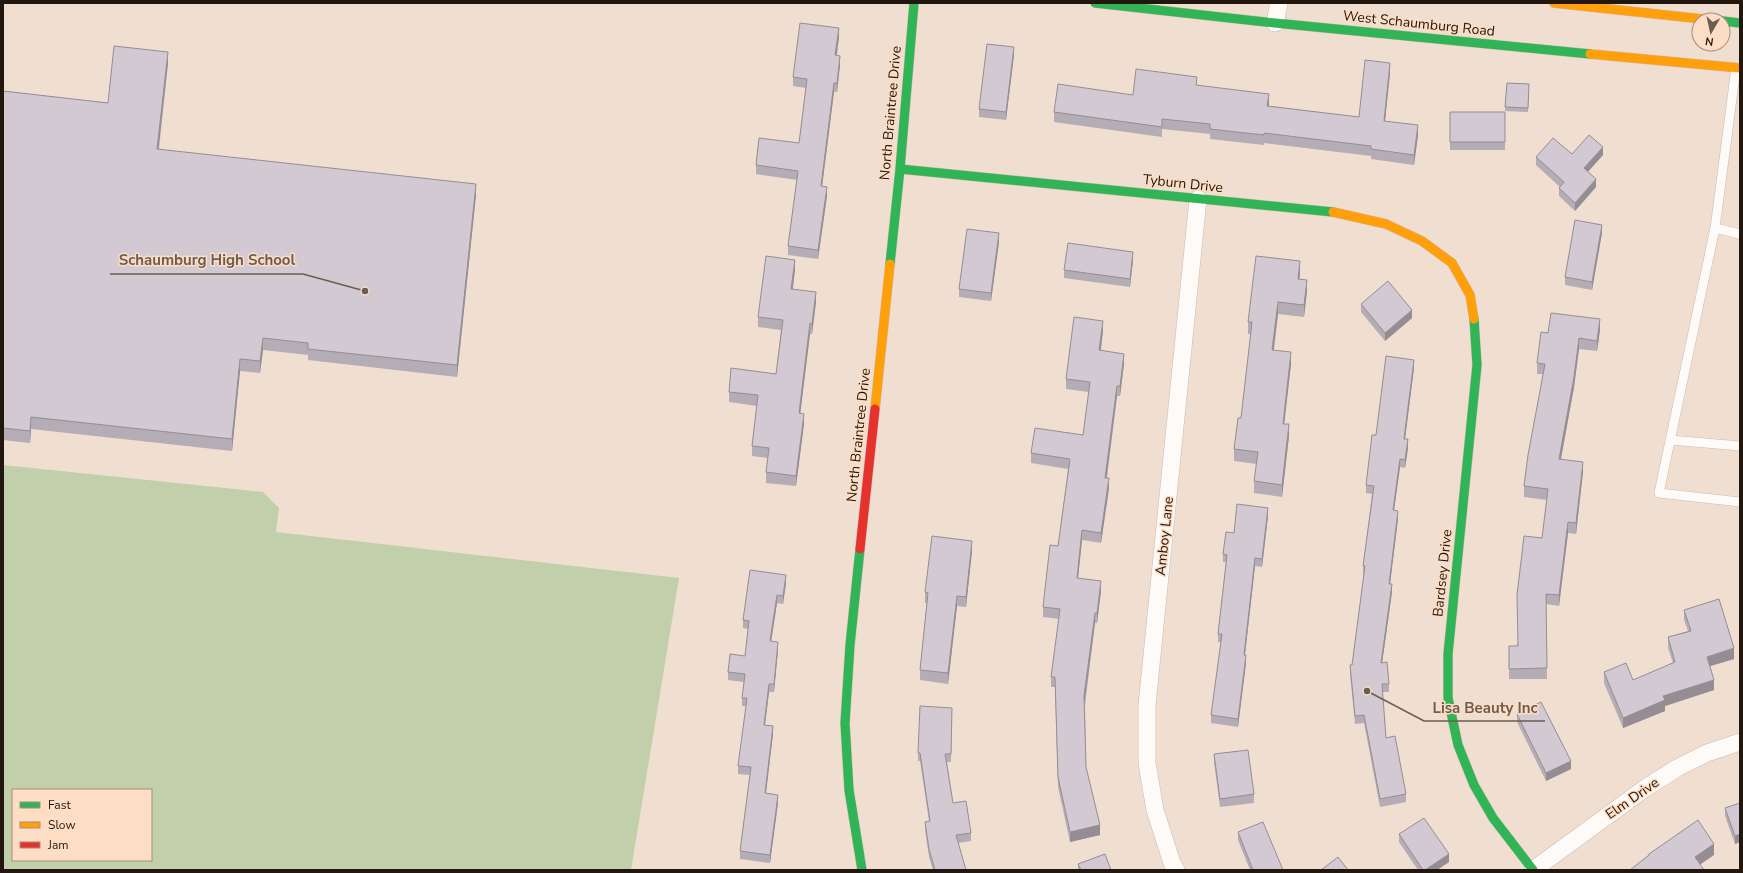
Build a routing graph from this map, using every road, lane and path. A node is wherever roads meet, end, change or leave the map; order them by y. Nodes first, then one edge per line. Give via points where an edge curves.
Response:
1 (914, 3) edge
2 (1095, 3) edge
3 (1279, 3) edge
4 (1554, 3) edge
5 (1691, 18) edge
6 (1275, 23) junction
7 (1738, 68) edge
8 (900, 168) junction
9 (1198, 199) junction
10 (1715, 228) junction
11 (1740, 234) edge
12 (1452, 263) joint
13 (1670, 440) junction
14 (1740, 446) edge
15 (1740, 502) edge
16 (1740, 742) edge
17 (862, 870) edge
18 (1176, 870) edge
19 (1533, 870) edge

1 - 8 street, North Braintree Drive
2 - 6 street, West Schaumburg Road
3 - 6 street
4 - 5 street
6 - 7 street, West Schaumburg Road
7 - 10 lane
8 - 9 street, Tyburn Drive
8 - 17 street, North Braintree Drive via 850,645 845,723 849,790
9 - 12 street, Tyburn Drive via 1341,213 1386,224 1422,241
9 - 18 street, Amboy Lane via 1147,705 1147,763 1154,810
10 - 11 lane
10 - 13 lane
12 - 19 street, Bardsey Drive via 1470,295 1476,330 1477,365 1448,654 1448,698 1458,745 1474,785 1493,818
13 - 14 lane
13 - 15 lane via 1659,492
16 - 19 street, Elm Drive via 1707,753 1677,768

